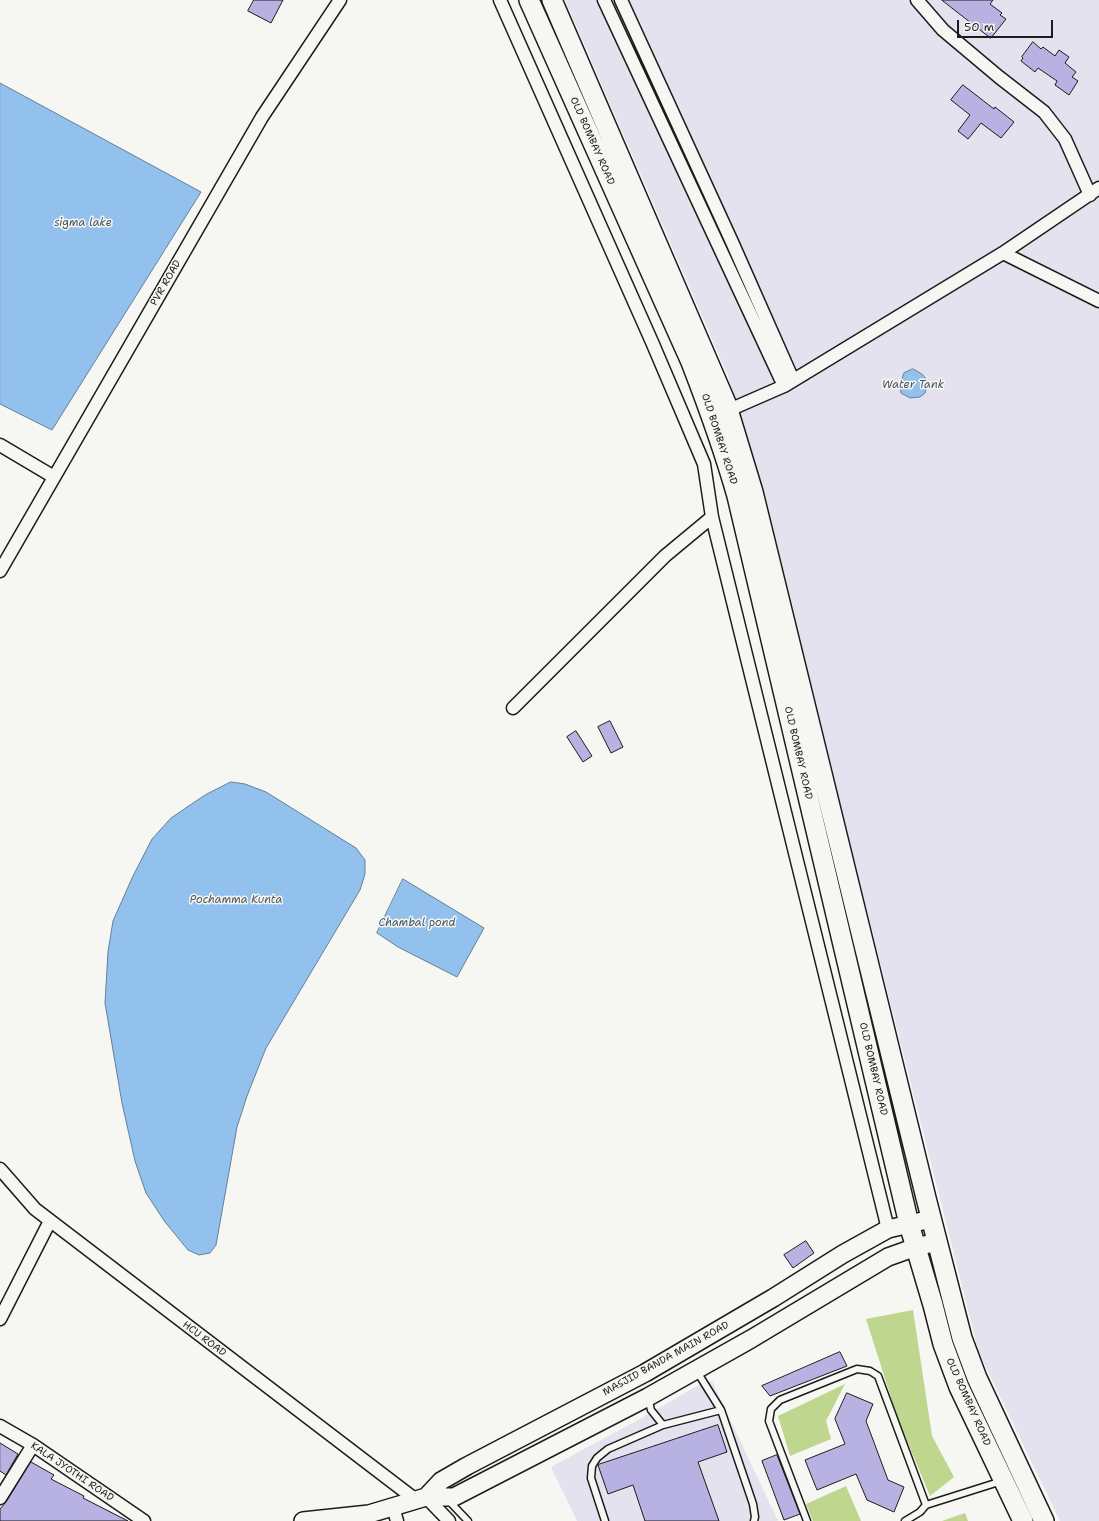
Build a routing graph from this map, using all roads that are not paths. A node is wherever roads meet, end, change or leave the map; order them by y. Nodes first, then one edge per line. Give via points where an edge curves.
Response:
1 (340, 0) edge
2 (500, 0) edge
3 (529, 0) edge
4 (552, 0) edge
5 (604, 0) edge
6 (621, 0) edge
7 (917, 0) edge
8 (1094, 192) edge
9 (1003, 253) junction
10 (1099, 301) edge
11 (789, 383) junction
12 (729, 410) junction
13 (0, 445) edge
14 (54, 477) junction
15 (712, 517) junction
16 (0, 571) edge
17 (513, 708) dead end
18 (0, 1169) edge
19 (931, 1219) junction
20 (50, 1221) junction
21 (909, 1224) junction
22 (888, 1229) junction
23 (938, 1242) junction
24 (916, 1248) junction
25 (0, 1319) edge
26 (696, 1370) junction
27 (648, 1397) junction
28 (721, 1410) junction
29 (663, 1425) junction
30 (0, 1426) edge
31 (33, 1445) junction
32 (1004, 1481) junction
33 (445, 1497) junction
34 (0, 1498) edge
35 (421, 1499) junction
36 (926, 1505) junction
37 (395, 1514) edge
38 (370, 1517) edge
39 (144, 1521) edge
40 (303, 1521) edge
41 (449, 1521) edge
42 (468, 1521) edge
43 (605, 1521) edge
44 (754, 1521) edge
45 (807, 1521) edge
46 (905, 1521) edge
47 (1023, 1521) edge
48 (1044, 1521) edge

1 - 14 street, PVR ROAD via 262,118
2 - 15 street via 704,464
3 - 21 main road, OLD BOMBAY ROAD via 691,362 726,458
4 - 12 main road, OLD BOMBAY ROAD
5 - 11 street
6 - 11 street via 732,242
7 - 8 street via 943,30 1044,112 1065,139
8 - 9 street
9 - 10 street
9 - 11 street
11 - 12 street
12 - 19 main road, OLD BOMBAY ROAD via 753,492
13 - 14 street
14 - 16 street, PVR ROAD
15 - 17 street via 665,556
15 - 22 street
18 - 20 street, HCU ROAD via 35,1209
19 - 21 main road, MASJID BANDA MAIN ROAD
19 - 23 main road, OLD BOMBAY ROAD
20 - 25 street
20 - 35 street, HCU ROAD
21 - 22 main road, MASJID BANDA MAIN ROAD
21 - 24 main road, OLD BOMBAY ROAD
22 - 35 main road, MASJID BANDA MAIN ROAD via 645,1373 447,1477
23 - 24 main road, MASJID BANDA MAIN ROAD
23 - 48 main road, OLD BOMBAY ROAD via 962,1338 974,1371
24 - 26 main road, MASJID BANDA MAIN ROAD via 888,1257
24 - 32 main road, OLD BOMBAY ROAD via 943,1344 959,1387
26 - 27 main road, MASJID BANDA MAIN ROAD
26 - 28 lane
27 - 29 lane via 651,1410
27 - 33 main road, MASJID BANDA MAIN ROAD via 454,1497
28 - 29 lane
28 - 44 lane via 753,1504 756,1517
29 - 43 lane via 608,1449 596,1458 591,1478
30 - 31 street, KALA JYOTHI ROAD
31 - 34 street
31 - 39 street, KALA JYOTHI ROAD
32 - 36 lane
32 - 47 main road, OLD BOMBAY ROAD
33 - 35 main road, MASJID BANDA MAIN ROAD
33 - 42 lane
35 - 37 main road, MASJID BANDA MAIN ROAD
35 - 41 street, HCU ROAD
36 - 45 lane via 878,1376 870,1371 857,1369 780,1400 771,1409 769,1421
36 - 46 lane
37 - 38 main road, MASJID BANDA MAIN ROAD
38 - 40 main road, MASJID BANDA MAIN ROAD

